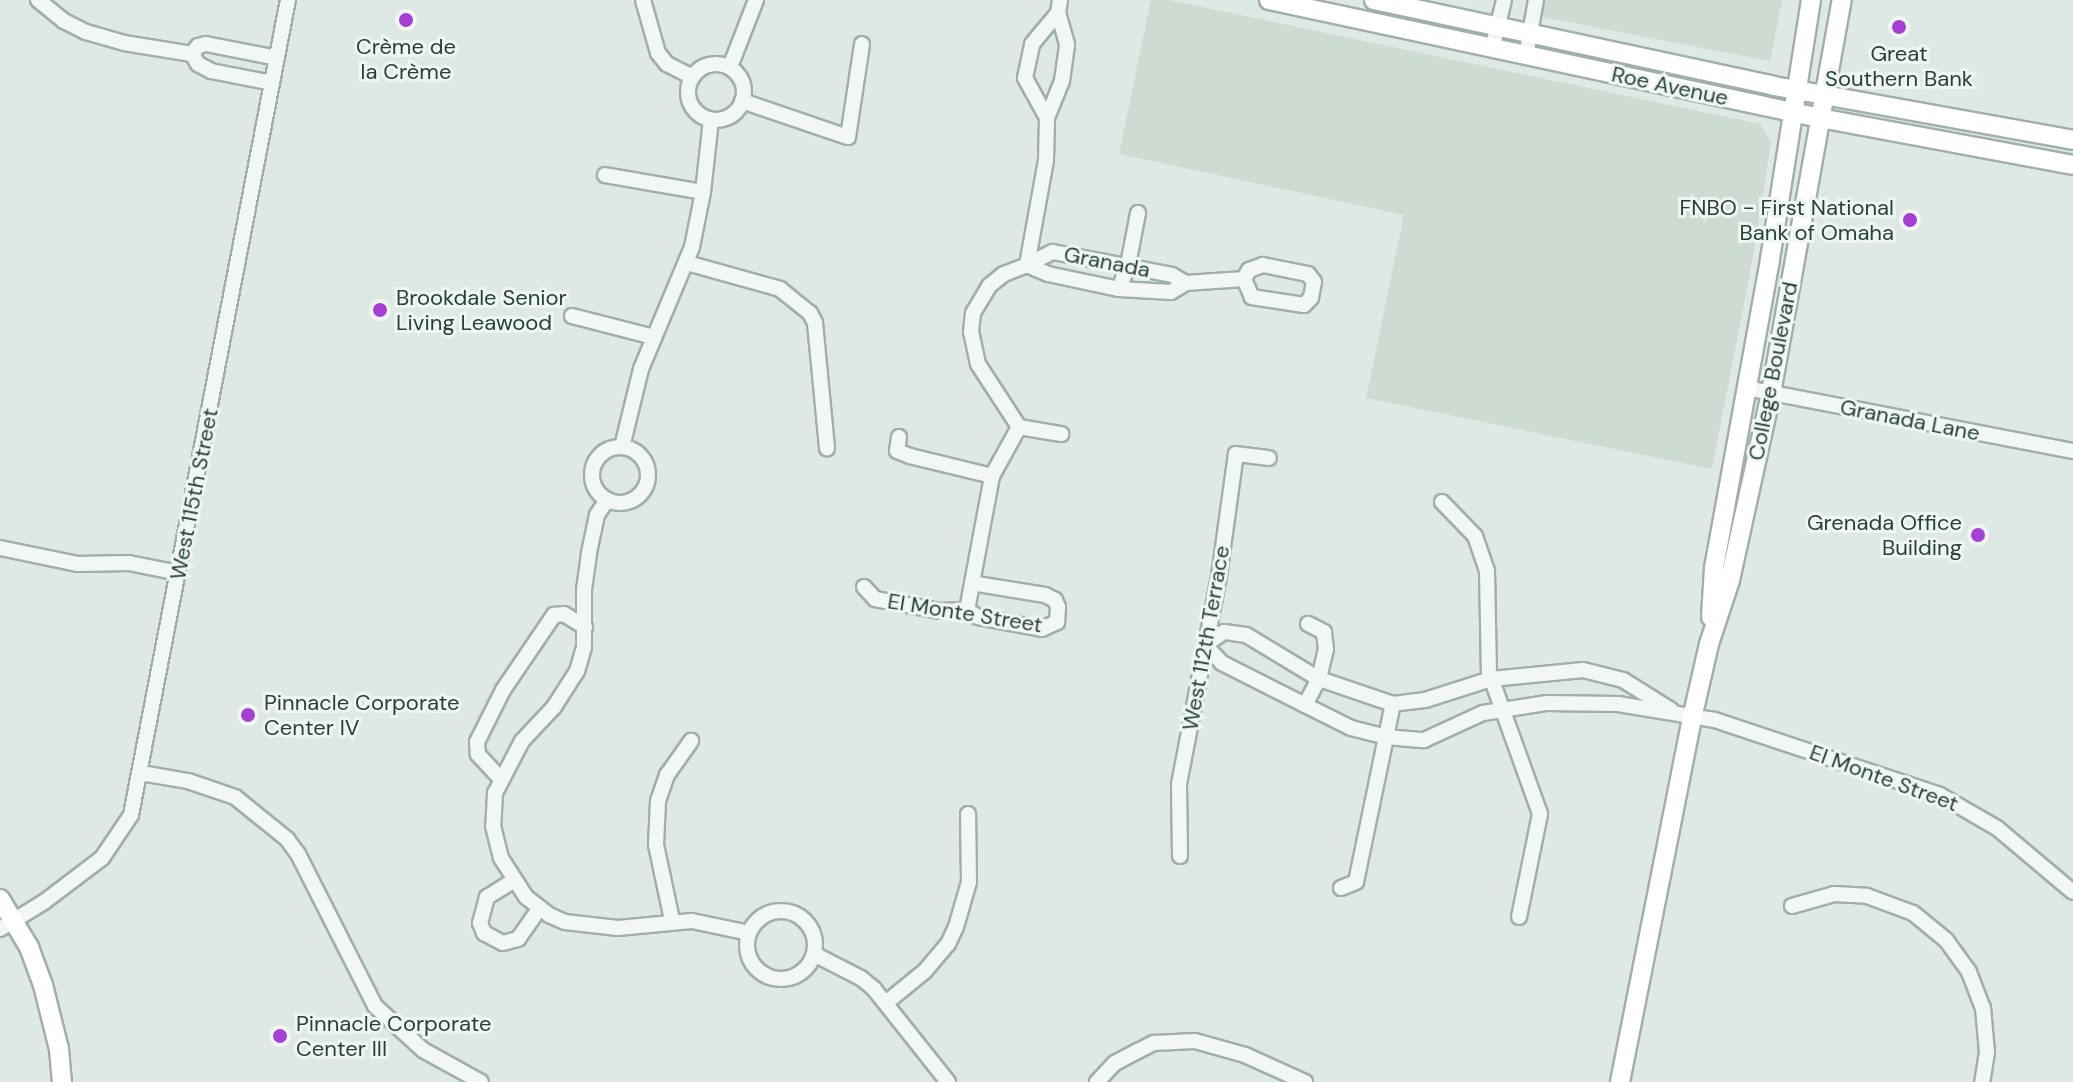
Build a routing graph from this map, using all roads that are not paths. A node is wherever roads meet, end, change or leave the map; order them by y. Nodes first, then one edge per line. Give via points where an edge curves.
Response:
1 (38, 0) edge
2 (288, 0) edge
3 (643, 0) edge
4 (756, 0) edge
5 (1269, 0) edge
6 (1374, 0) edge
7 (1504, 0) edge
8 (1536, 0) edge
9 (1811, 0) edge
10 (1842, 0) edge
11 (1059, 6) edge
12 (1496, 28) junction
13 (1529, 35) junction
14 (862, 44) dead end
15 (1492, 49) junction
16 (192, 54) junction
17 (1526, 56) junction
18 (277, 58) junction
19 (730, 67) junction
20 (692, 77) junction
21 (272, 83) junction
22 (1795, 90) junction
23 (1825, 96) junction
24 (742, 101) junction
25 (1792, 112) junction
26 (1047, 118) junction
27 (1820, 118) junction
28 (711, 119) junction
29 (1991, 125) junction
30 (2027, 132) junction
31 (2073, 140) edge
32 (1947, 142) junction
33 (1987, 150) junction
34 (2073, 165) edge
35 (605, 175) dead end
36 (703, 192) junction
37 (1138, 213) dead end
38 (687, 263) junction
39 (1027, 265) junction
40 (1128, 265) junction
41 (1244, 279) junction
42 (1186, 283) junction
43 (1119, 289) junction
44 (572, 316) dead end
45 (654, 337) junction
46 (1746, 388) junction
47 (1771, 393) junction
48 (1019, 427) junction
49 (1061, 434) dead end
50 (899, 437) dead end
51 (622, 447) junction
52 (827, 448) dead end
53 (2073, 451) edge
54 (1269, 458) dead end
55 (992, 476) junction
56 (607, 500) junction
57 (1442, 502) dead end
58 (0, 548) edge
59 (178, 573) junction
60 (972, 583) junction
61 (864, 587) dead end
62 (967, 610) junction
63 (1308, 624) dead end
64 (585, 627) junction
65 (1709, 644) junction
66 (1205, 645) junction
67 (1319, 679) junction
68 (1491, 679) junction
69 (1393, 704) junction
70 (1305, 705) junction
71 (1502, 707) junction
72 (1671, 710) junction
73 (1693, 714) junction
74 (1386, 737) junction
75 (691, 741) dead end
76 (141, 773) junction
77 (500, 778) junction
78 (968, 814) dead end
79 (1180, 856) dead end
80 (513, 881) junction
81 (1341, 888) dead end
82 (2073, 892) edge
83 (0, 899) edge
84 (1792, 906) dead end
85 (540, 908) junction
86 (1519, 917) dead end
87 (672, 920) junction
88 (7, 924) edge
89 (749, 933) junction
90 (814, 954) junction
91 (887, 1002) junction
92 (62, 1082) edge
93 (481, 1082) edge
94 (948, 1082) edge
95 (1097, 1082) edge
96 (1305, 1082) edge
97 (1620, 1082) edge
98 (1982, 1082) edge

1 - 16 street via 86,32
2 - 18 street, West 115th Street
3 - 20 street via 658,53
4 - 19 street
5 - 15 main road, Roe Avenue
6 - 12 main road, Roe Avenue
7 - 12 street
8 - 13 street
9 - 22 main road, College Boulevard
10 - 23 main road, College Boulevard
11 - 26 street via 1067,44 1062,81
11 - 26 street via 1032,44 1025,78
12 - 13 main road, Roe Avenue
12 - 15 street
13 - 17 street
13 - 22 main road, Roe Avenue
14 - 24 street via 848,137
15 - 17 main road, Roe Avenue
16 - 18 street via 206,44
16 - 21 street via 211,71
17 - 25 main road, Roe Avenue
18 - 21 street, West 115th Street
19 - 20 street via 712,64
19 - 24 street via 742,81
20 - 28 street via 691,103
21 - 59 street, West 115th Street
22 - 23 main road, Roe Avenue
22 - 25 main road, College Boulevard
23 - 27 main road, College Boulevard
23 - 29 main road, Roe Avenue
24 - 28 street via 730,116
25 - 27 main road, Roe Avenue
25 - 46 main road, College Boulevard
26 - 39 street via 1046,160
27 - 32 main road, Roe Avenue
27 - 47 main road, College Boulevard
28 - 36 street
29 - 30 main road, Roe Avenue
29 - 32 main road via 1977,136 1961,133
30 - 31 main road, Roe Avenue
30 - 33 main road via 2013,139 2002,137
32 - 33 main road, Roe Avenue
33 - 34 main road, Roe Avenue
35 - 36 street
36 - 38 street
37 - 40 street
38 - 45 street
38 - 52 street via 780,289 810,313
39 - 40 street, Granada via 1053,252
39 - 43 street
39 - 48 street, Granada via 989,286 973,313 971,332 978,364
40 - 42 street, Granada
40 - 43 street
41 - 41 street via 1252,297 1304,305 1314,282 1308,274 1263,265 1249,270
41 - 42 street
42 - 43 street via 1171,292
44 - 45 street
45 - 51 street
46 - 47 street, Granada Lane
46 - 65 main road, College Boulevard via 1714,568
47 - 53 street, Granada Lane
47 - 65 main road, College Boulevard via 1730,580
48 - 49 street
48 - 55 street
50 - 55 street via 897,451
51 - 56 street via 605,451 594,465 593,483
51 - 56 street via 645,462 648,481 630,502
54 - 66 street, West 112th Terrace via 1236,454
55 - 60 street
56 - 64 street via 597,515 589,554
57 - 68 street via 1475,536 1487,571
58 - 59 street via 78,564 129,563
59 - 76 street, West 115th Street
60 - 62 street
60 - 62 street, El Monte Street via 1045,595 1055,600 1060,614 1051,628 1042,629 978,617
61 - 62 street, El Monte Street via 875,599 939,611
63 - 67 street via 1320,627 1326,639
64 - 77 street via 571,684 522,741
64 - 77 street via 564,614 554,615 503,690 477,742 478,754
65 - 73 main road, College Boulevard
66 - 67 street, El Monte Street via 1224,632 1246,635
66 - 70 street, El Monte Street via 1222,663
66 - 79 street, West 112th Terrace via 1179,784
67 - 69 street, El Monte Street
67 - 70 street
68 - 69 street, El Monte Street via 1425,700
68 - 71 street
68 - 72 street, El Monte Street via 1583,670 1623,680
69 - 74 street
70 - 74 street, El Monte Street via 1351,728
71 - 72 street, El Monte Street via 1573,702
71 - 74 street, El Monte Street via 1424,740
71 - 86 street via 1540,814
72 - 73 street, El Monte Street
73 - 82 street, El Monte Street via 1940,795 1997,828
73 - 97 main road, College Boulevard
74 - 81 street via 1356,882
75 - 87 street via 667,775 658,801 656,845
76 - 88 street, West 115th Street via 131,815 102,858
76 - 93 street via 235,797 287,839 375,1006 423,1050
77 - 80 street via 492,805 493,826
78 - 91 street via 969,882 956,927 925,971
80 - 85 street
80 - 85 street via 487,897 481,908 484,933 503,943 518,939
83 - 88 main road
84 - 98 street via 1834,894 1867,896 1913,913 1946,940 1969,972 1983,1008 1987,1052
85 - 87 street via 591,928
87 - 89 street
88 - 92 main road via 43,985
89 - 90 street via 762,916 793,912 810,925
89 - 90 street via 749,956 775,978 797,975
90 - 91 street via 861,978
91 - 94 street
95 - 96 street via 1115,1063 1174,1041 1221,1047

